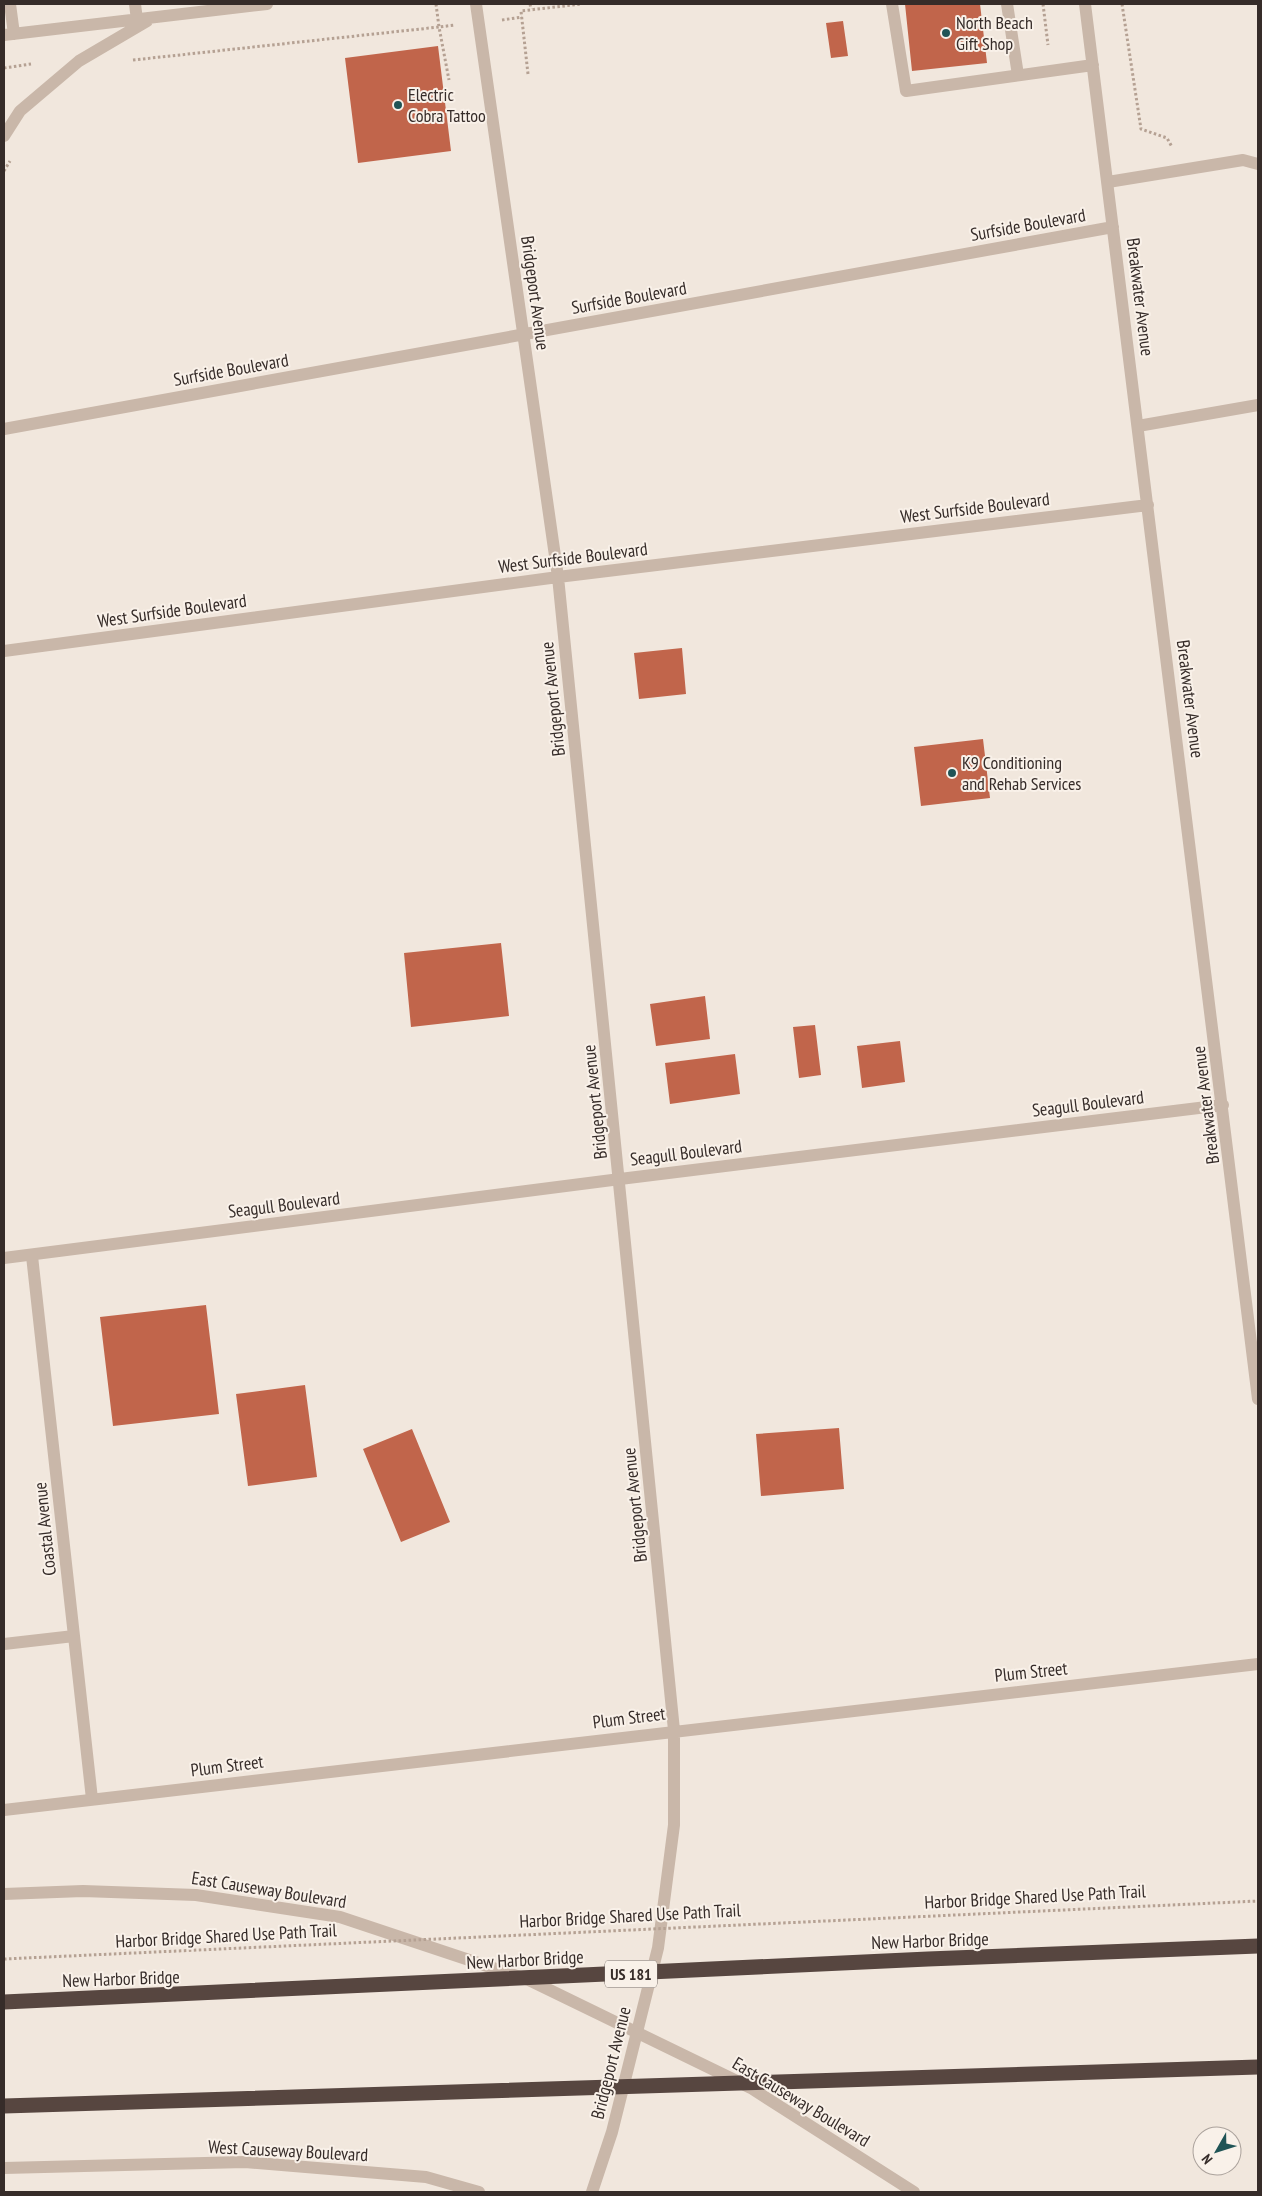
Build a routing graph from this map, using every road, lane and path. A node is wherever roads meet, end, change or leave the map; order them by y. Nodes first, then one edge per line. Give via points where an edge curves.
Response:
1 (10, 4) edge
2 (135, 4) edge
3 (267, 4) edge
4 (436, 4) edge
5 (476, 4) edge
6 (530, 4) edge
7 (581, 4) edge
8 (892, 4) edge
9 (1006, 4) edge
10 (1085, 4) edge
11 (1122, 4) edge
12 (531, 9) junction
13 (522, 18) junction
14 (152, 19) junction
15 (137, 20) junction
16 (500, 20) dead end
17 (460, 25) dead end
18 (439, 27) junction
19 (9, 34) edge
20 (126, 61) dead end
21 (31, 64) dead end
22 (1093, 65) junction
23 (4, 68) edge
24 (528, 74) dead end
25 (1018, 75) junction
26 (450, 80) dead end
27 (4, 136) edge
28 (13, 156) dead end
29 (1258, 164) edge
30 (4, 171) edge
31 (1179, 171) junction
32 (1108, 182) junction
33 (1113, 227) junction
34 (524, 335) junction
35 (1258, 405) edge
36 (1138, 426) junction
37 (4, 429) edge
38 (1148, 505) junction
39 (558, 577) junction
40 (4, 651) edge
41 (1223, 1105) junction
42 (620, 1179) junction
43 (32, 1256) junction
44 (4, 1258) edge
45 (1258, 1399) edge
46 (74, 1636) junction
47 (4, 1644) edge
48 (1258, 1664) edge
49 (674, 1730) junction
50 (92, 1799) junction
51 (4, 1810) edge
52 (4, 1894) edge
53 (1258, 1901) edge
54 (1258, 1946) edge
55 (4, 1958) edge
56 (4, 2002) edge
57 (637, 2033) junction
58 (1258, 2067) edge
59 (4, 2106) edge
60 (4, 2168) edge
61 (479, 2192) edge
62 (592, 2192) edge
63 (914, 2192) edge

1 - 19 street
2 - 15 street
3 - 14 street
4 - 18 path
5 - 34 street, Bridgeport Avenue
6 - 12 path
7 - 12 path
8 - 25 street via 906,91
9 - 25 street
10 - 22 street, Breakwater Avenue
11 - 31 path via 1141,129 1163,136 1171,143
12 - 13 path via 521,10
13 - 16 path
13 - 24 path
14 - 15 street
14 - 27 street via 79,61 20,111
15 - 19 street
17 - 18 path
18 - 20 path
18 - 26 path
21 - 23 path
22 - 25 street
22 - 32 street, Breakwater Avenue
28 - 30 path
29 - 31 street via 1243,160
31 - 32 street
32 - 33 street, Breakwater Avenue
33 - 34 street, Surfside Boulevard
33 - 36 street, Breakwater Avenue
34 - 37 street, Surfside Boulevard
34 - 39 street, Bridgeport Avenue
35 - 36 street
36 - 38 street, Breakwater Avenue
38 - 39 street, West Surfside Boulevard
38 - 41 street, Breakwater Avenue
39 - 40 street, West Surfside Boulevard
39 - 42 street, Bridgeport Avenue
41 - 42 street, Seagull Boulevard
41 - 45 street, Breakwater Avenue
42 - 43 street, Seagull Boulevard
42 - 49 street, Bridgeport Avenue
43 - 44 street, Seagull Boulevard
43 - 46 street, Coastal Avenue
46 - 47 street
46 - 50 street, Coastal Avenue
48 - 49 street, Plum Street
49 - 50 street, Plum Street
49 - 57 street, Bridgeport Avenue via 674,1825 658,1948
50 - 51 street, Plum Street
52 - 57 street, East Causeway Boulevard via 196,1895 340,1917 529,1980
53 - 55 path, Harbor Bridge Shared Use Path Trail, bridge
54 - 56 highway, New Harbor Bridge / US 181, bridge
57 - 62 street, Bridgeport Avenue via 612,2132
57 - 63 street, East Causeway Boulevard via 751,2088
58 - 59 highway, bridge
60 - 61 street, West Causeway Boulevard via 245,2162 426,2177

